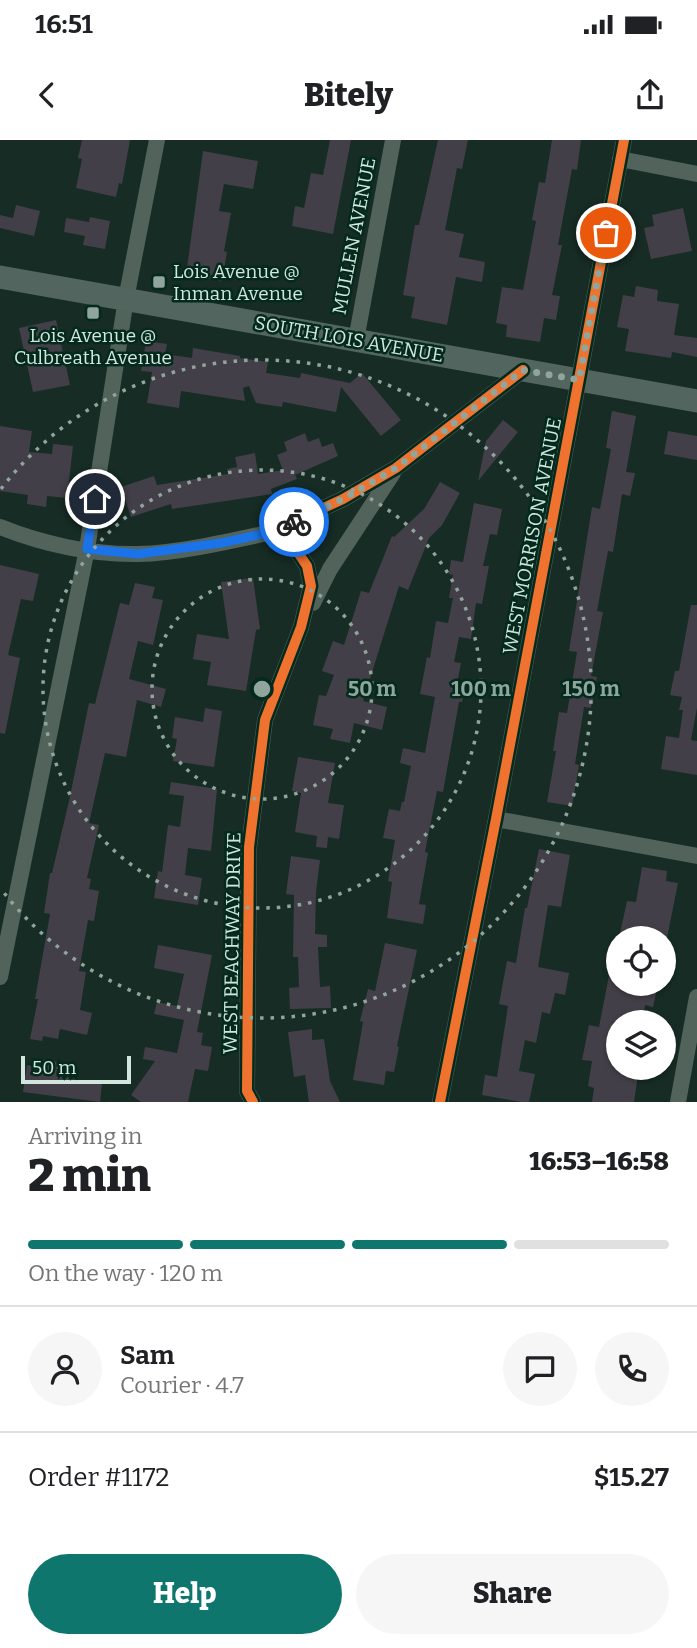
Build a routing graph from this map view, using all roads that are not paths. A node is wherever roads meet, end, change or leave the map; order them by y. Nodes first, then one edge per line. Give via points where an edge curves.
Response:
1 (156, 140) edge
2 (393, 140) edge
3 (624, 140) edge
4 (620, 159) junction
5 (697, 174) edge
6 (0, 277) edge
7 (126, 299) junction
8 (356, 340) junction
9 (523, 370) junction
10 (579, 380) junction
11 (697, 401) edge
12 (396, 468) junction
13 (0, 527) edge
14 (272, 532) junction
15 (87, 549) junction
16 (301, 626) junction
17 (496, 819) junction
18 (697, 856) edge
19 (0, 977) edge
20 (697, 998) edge
21 (248, 1098) edge
22 (440, 1102) edge
23 (678, 1102) edge

1 - 7 street
2 - 8 street, MULLEN AVENUE
3 - 4 street, WEST MORRISON AVENUE
4 - 5 street
4 - 10 street, WEST MORRISON AVENUE
6 - 7 street, SOUTH LOIS AVENUE
7 - 8 street, SOUTH LOIS AVENUE
7 - 15 street
8 - 9 street, SOUTH LOIS AVENUE
9 - 10 street, SOUTH LOIS AVENUE
9 - 12 street, WEST BEACHWAY DRIVE
10 - 11 street, SOUTH LOIS AVENUE
10 - 17 street, WEST MORRISON AVENUE
12 - 14 street, WEST BEACHWAY DRIVE
12 - 16 street, WEST BEACHWAY DRIVE via 330,569
13 - 15 street via 29,539
14 - 15 street via 138,554
14 - 16 street, WEST BEACHWAY DRIVE via 295,548 307,566 311,586
15 - 19 street
16 - 21 street, WEST BEACHWAY DRIVE via 265,720 249,847
17 - 18 street
17 - 22 street, WEST MORRISON AVENUE
20 - 23 street

